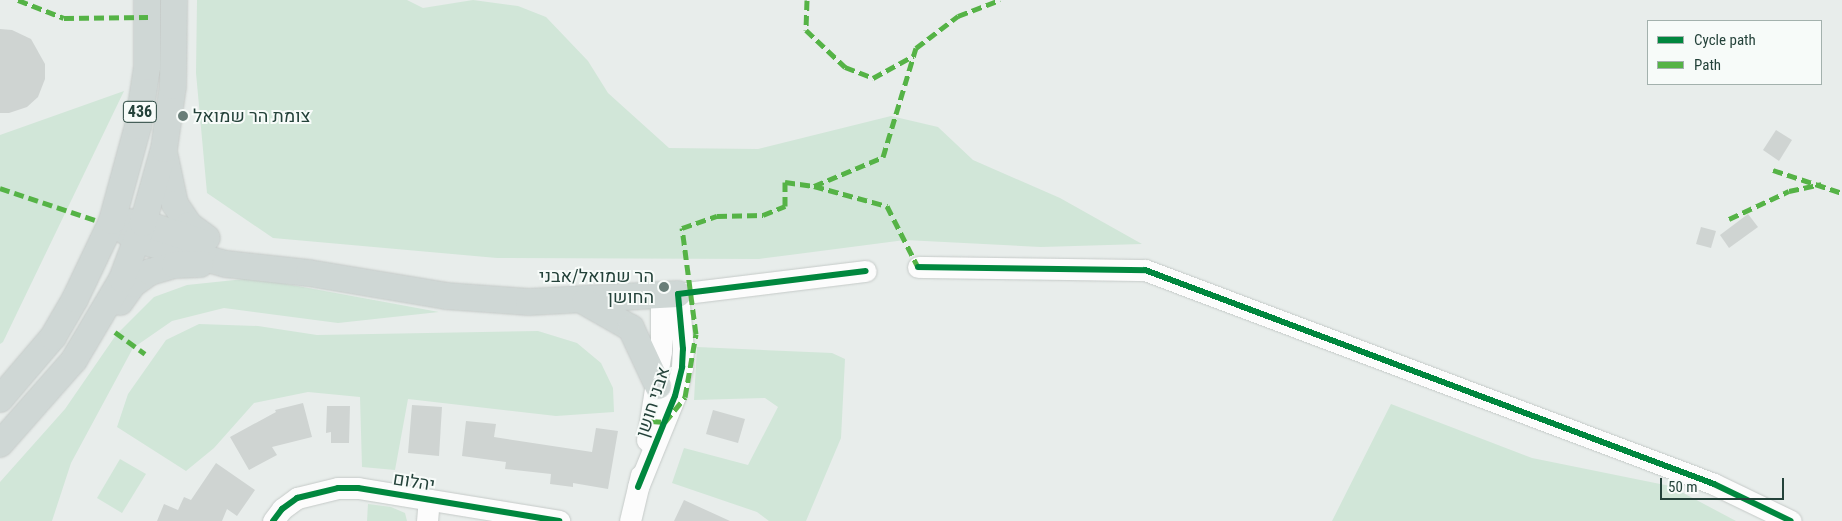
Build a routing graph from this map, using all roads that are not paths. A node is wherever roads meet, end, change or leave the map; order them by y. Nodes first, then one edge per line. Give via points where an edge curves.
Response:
1 (147, 0) edge
2 (174, 0) edge
3 (164, 149) junction
4 (112, 221) junction
5 (140, 231) junction
6 (224, 256) junction
7 (918, 268) dead end
8 (866, 271) dead end
9 (669, 295) junction
10 (582, 301) junction
11 (658, 386) junction
12 (0, 399) edge
13 (0, 444) edge
14 (0, 459) edge
15 (638, 487) junction
16 (429, 500) junction
17 (273, 521) edge
18 (427, 521) edge
19 (559, 521) edge
20 (630, 521) edge
21 (1791, 521) edge

1 - 4 main road, 436 via 147,67 138,126
2 - 3 main road, 436 via 173,86
3 - 5 main road, 436
3 - 6 main road via 170,191 181,216
4 - 5 main road
4 - 12 main road, 436 via 84,282 53,337
5 - 6 main road
5 - 13 main road, 436 via 122,279 74,360
6 - 10 main road via 446,296 529,302
6 - 14 main road via 166,267 150,272 132,284 70,380
7 - 21 street via 1145,270 1714,484
8 - 9 street
9 - 10 main road
9 - 11 street, אבני חושן
9 - 15 street, אבני חושן via 683,349 682,367 675,396
10 - 11 main road via 631,328
11 - 15 street, אבני חושן
15 - 20 street, אבני חושן
16 - 17 street, יהלום via 358,488 324,490 297,498
16 - 18 street, יהלום
16 - 19 street, יהלום

